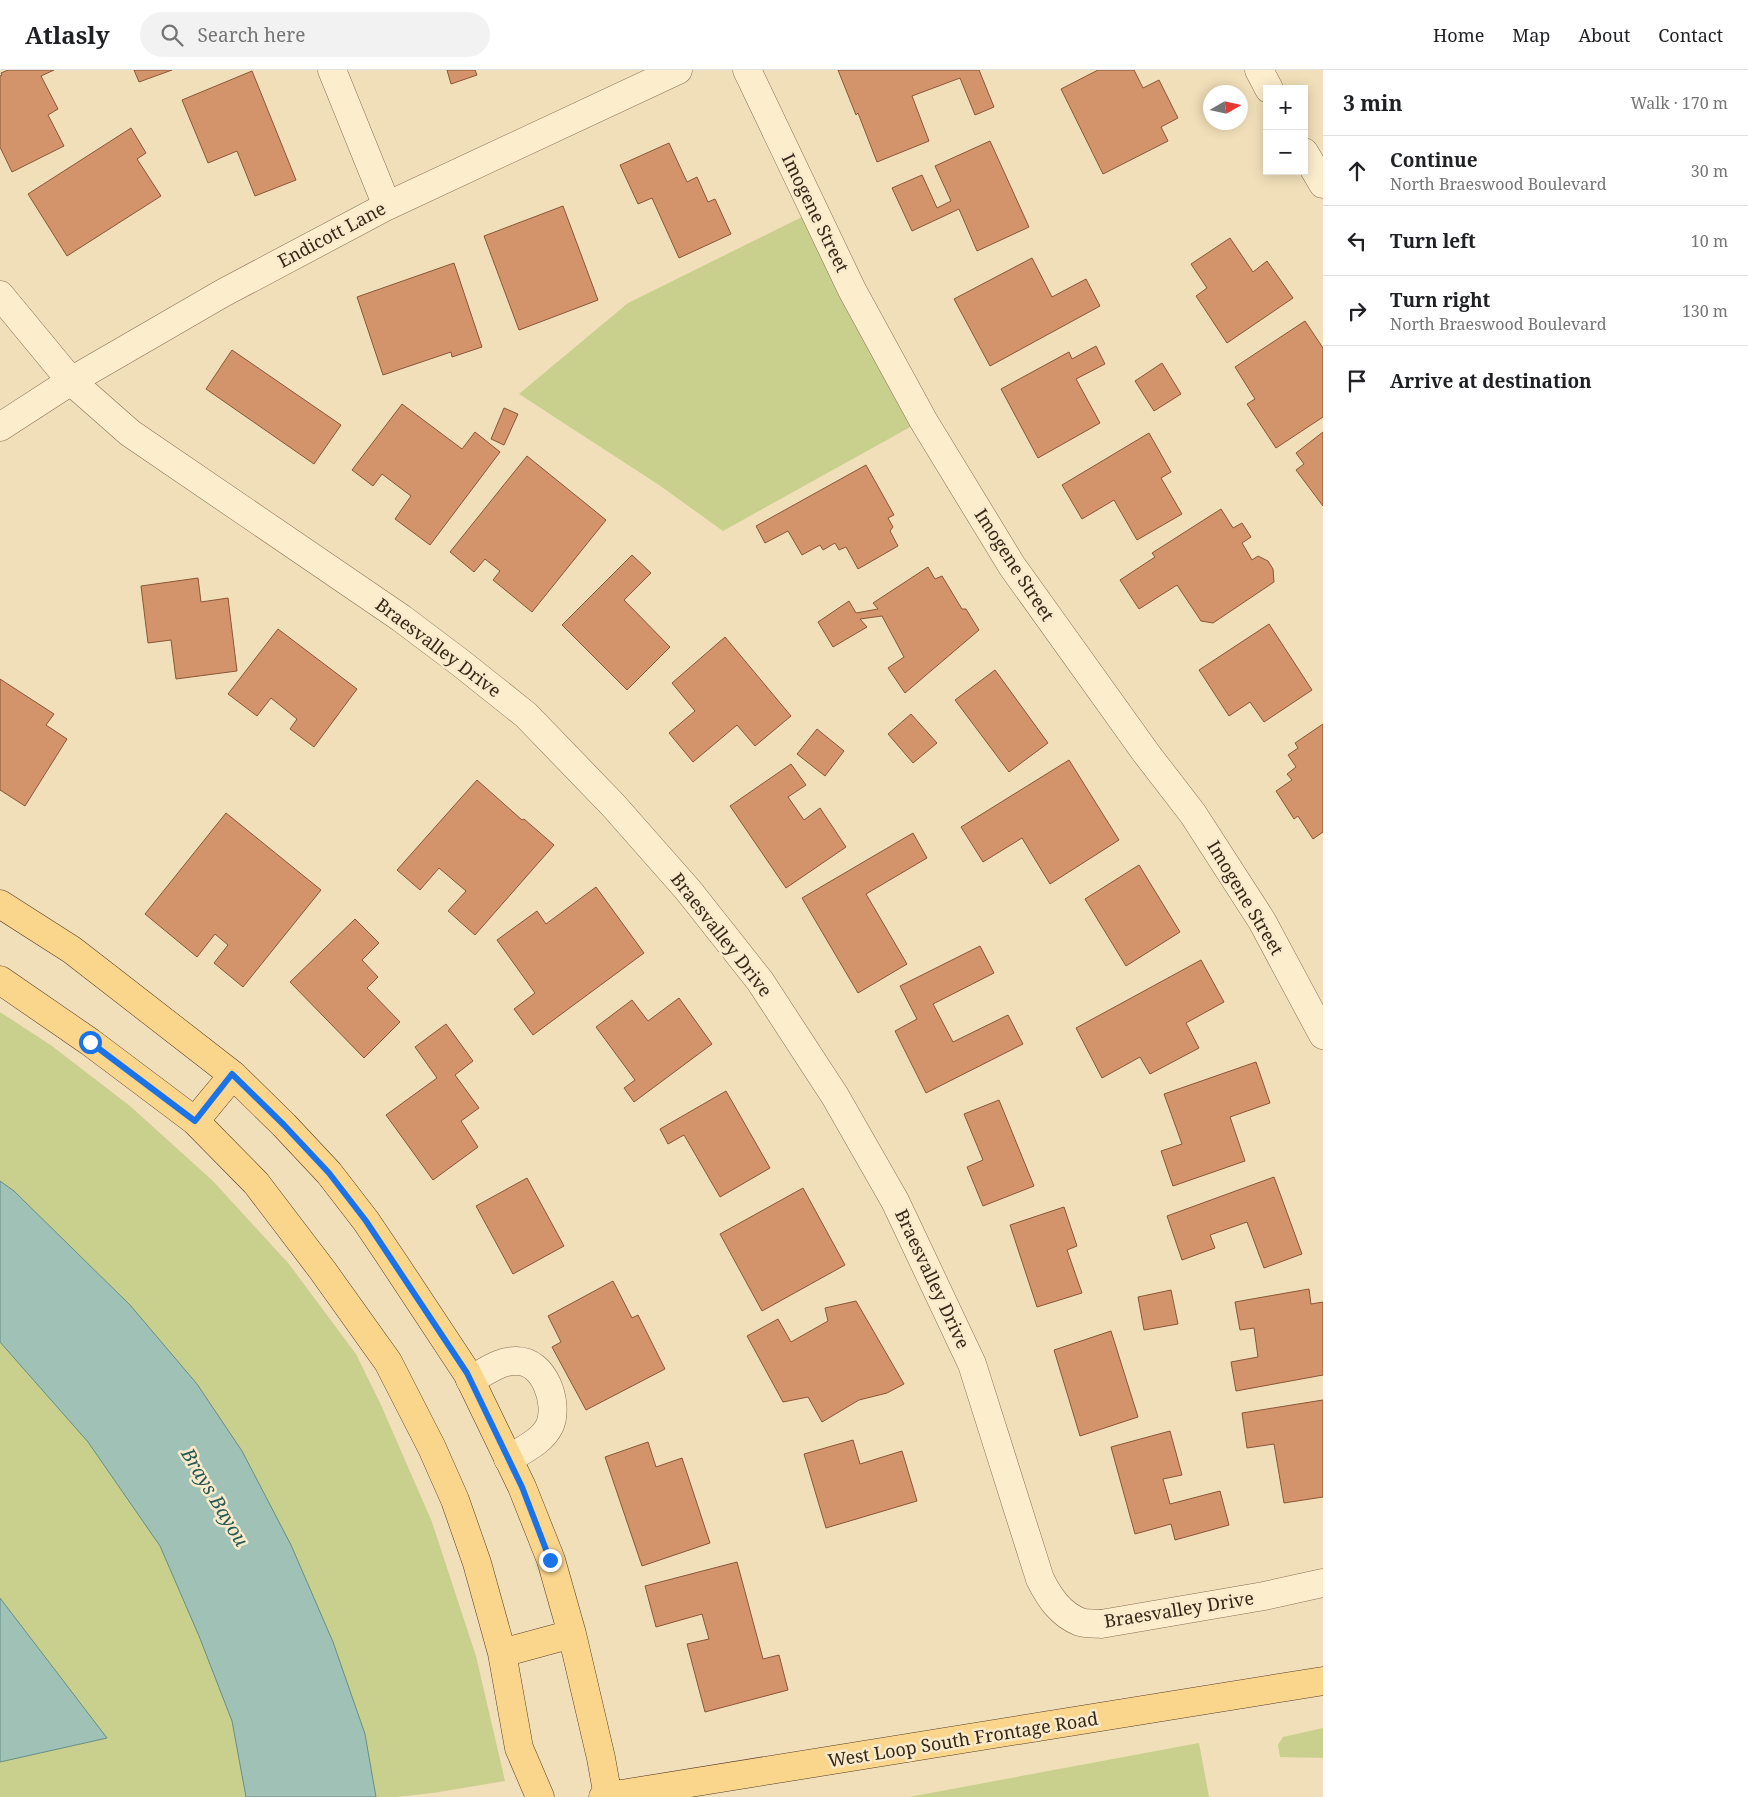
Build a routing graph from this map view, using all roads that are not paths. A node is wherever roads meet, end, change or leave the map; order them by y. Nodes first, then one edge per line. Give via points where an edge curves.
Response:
1 (332, 70) edge
2 (678, 70) edge
3 (747, 70) edge
4 (1259, 70) edge
5 (1267, 85) edge
6 (1308, 159) edge
7 (1323, 184) edge
8 (387, 206) junction
9 (0, 295) edge
10 (71, 381) junction
11 (0, 427) edge
12 (0, 904) edge
13 (0, 980) edge
14 (1323, 1035) edge
15 (232, 1074) junction
16 (195, 1121) junction
17 (470, 1380) junction
18 (508, 1459) junction
19 (1323, 1583) edge
20 (572, 1634) junction
21 (502, 1653) junction
22 (1323, 1681) edge
23 (706, 1788) edge
24 (540, 1797) edge
25 (603, 1797) edge
26 (608, 1797) edge

1 - 8 street
2 - 8 street, Endicott Lane
3 - 14 street, Imogene Street via 852,290 923,420 1012,566 1193,814 1262,921
4 - 5 street
6 - 7 street
8 - 10 street, Endicott Lane via 223,292
9 - 10 street, Braesvalley Drive
10 - 11 street, Endicott Lane
10 - 19 street, Braesvalley Drive via 130,433 401,618 526,716 613,805 688,890 760,981 835,1096 895,1201 972,1364 1040,1579 1050,1599 1065,1614 1081,1622 1100,1624
12 - 15 main road via 72,950
13 - 16 main road
15 - 16 main road
15 - 17 main road via 329,1173 371,1228
16 - 21 main road via 256,1183 388,1362 455,1500 477,1563
17 - 18 main road
17 - 18 street via 502,1363 517,1360 528,1363 545,1379 553,1413 550,1425 533,1444
18 - 20 main road via 550,1560
20 - 21 main road
20 - 26 main road
21 - 24 main road via 520,1748
22 - 23 main road, West Loop South Frontage Road
23 - 26 main road, West Loop South Frontage Road
25 - 26 main road, West Loop South Frontage Road

